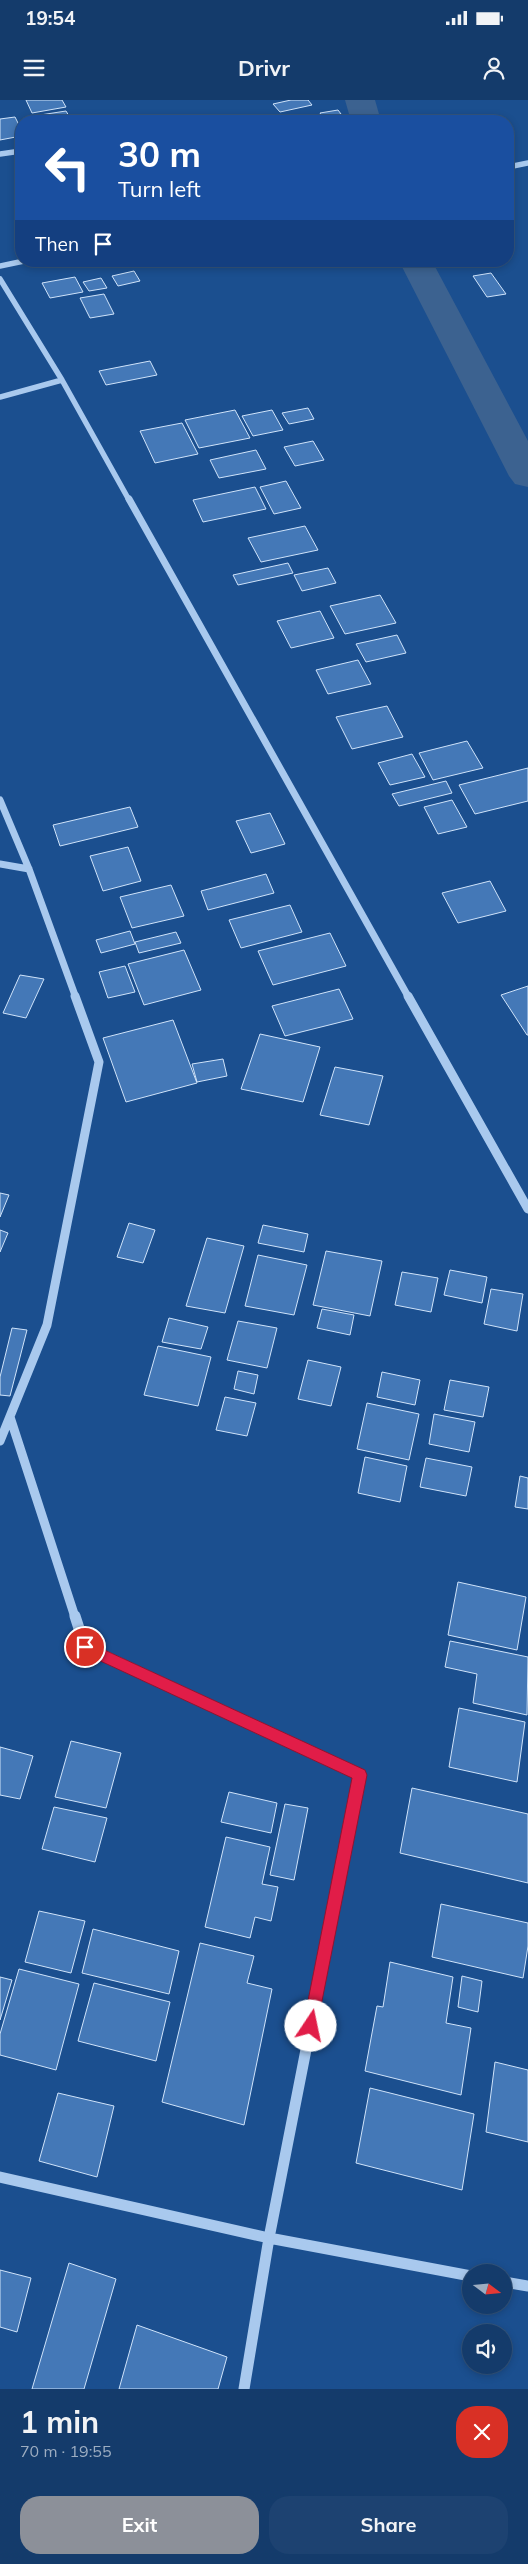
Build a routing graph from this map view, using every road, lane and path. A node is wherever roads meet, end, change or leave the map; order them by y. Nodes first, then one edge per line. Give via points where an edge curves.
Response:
1 (15, 152) edge
2 (0, 154) edge
3 (528, 163) edge
4 (514, 166) edge
5 (15, 263) edge
6 (0, 266) edge
7 (0, 279) edge
8 (62, 380) junction
9 (0, 397) edge
10 (0, 800) edge
11 (0, 864) edge
12 (29, 869) junction
13 (527, 1205) edge
14 (10, 1417) junction
15 (0, 1441) edge
16 (0, 2177) edge
17 (269, 2238) junction
18 (462, 2274) edge
19 (512, 2283) edge
20 (528, 2286) edge
21 (244, 2389) edge

1 - 2 street
3 - 4 street
5 - 6 street
7 - 8 street
8 - 9 street
8 - 13 street
10 - 12 street
11 - 12 street
12 - 14 street via 99,1062 47,1325
14 - 15 street
14 - 17 street via 85,1647 360,1775
16 - 17 street
17 - 18 street
17 - 21 street
19 - 20 street

